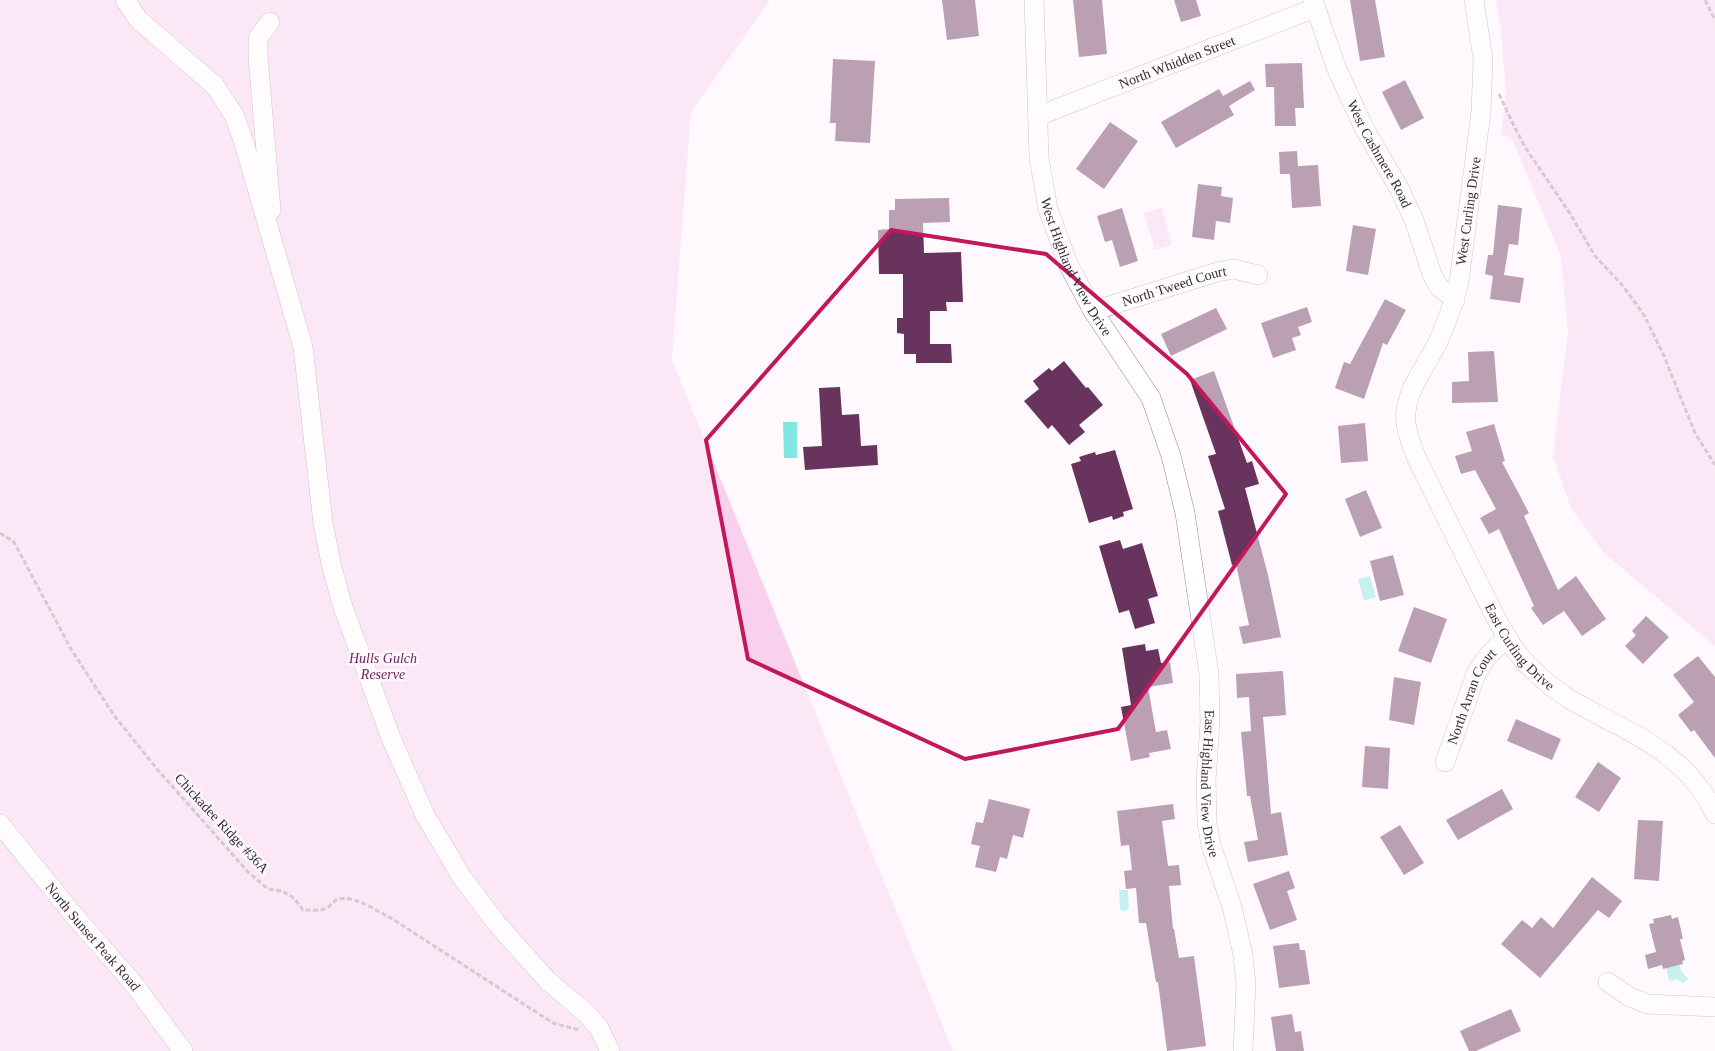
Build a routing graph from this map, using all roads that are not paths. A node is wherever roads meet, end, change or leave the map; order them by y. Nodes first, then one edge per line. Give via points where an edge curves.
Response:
1 (125, 0) edge
2 (1034, 0) edge
3 (1474, 0) edge
4 (1314, 4) edge
5 (270, 22) dead end
6 (1038, 116) junction
7 (273, 241) junction
8 (1258, 275) dead end
9 (1455, 300) junction
10 (1093, 311) junction
11 (1406, 412) joint
12 (1185, 513) joint
13 (1506, 637) junction
14 (1445, 762) dead end
15 (1715, 814) edge
16 (0, 824) edge
17 (1608, 982) dead end
18 (1715, 1007) edge
19 (182, 1051) edge
20 (610, 1051) edge
21 (1242, 1051) edge

1 - 7 street via 138,19 215,86 234,115
2 - 6 street, West Highland View Drive
3 - 9 street, West Curling Drive via 1483,59 1481,112
4 - 6 street, North Whidden Street
4 - 9 street, West Cashmere Road via 1336,67 1364,128 1414,220 1432,274 1438,286
5 - 7 street via 258,38 258,57
6 - 10 street, West Highland View Drive via 1039,158 1048,209 1068,264
7 - 20 street via 303,347 323,523 332,568 391,738 425,815 461,876 540,973 599,1028
8 - 10 street, North Tweed Court via 1234,269 1217,272
9 - 11 street, West Curling Drive via 1410,392
10 - 12 street, West Highland View Drive via 1151,398 1171,456
11 - 13 street, East Curling Drive via 1407,433 1417,460
12 - 21 street, East Highland View Drive via 1209,674 1207,823 1243,955 1246,984
13 - 14 street, North Arran Court via 1476,674
13 - 15 street, East Curling Drive via 1530,668 1569,698 1655,745 1673,759 1708,798
16 - 19 street, North Sunset Peak Road via 133,983
17 - 18 street via 1647,1004

